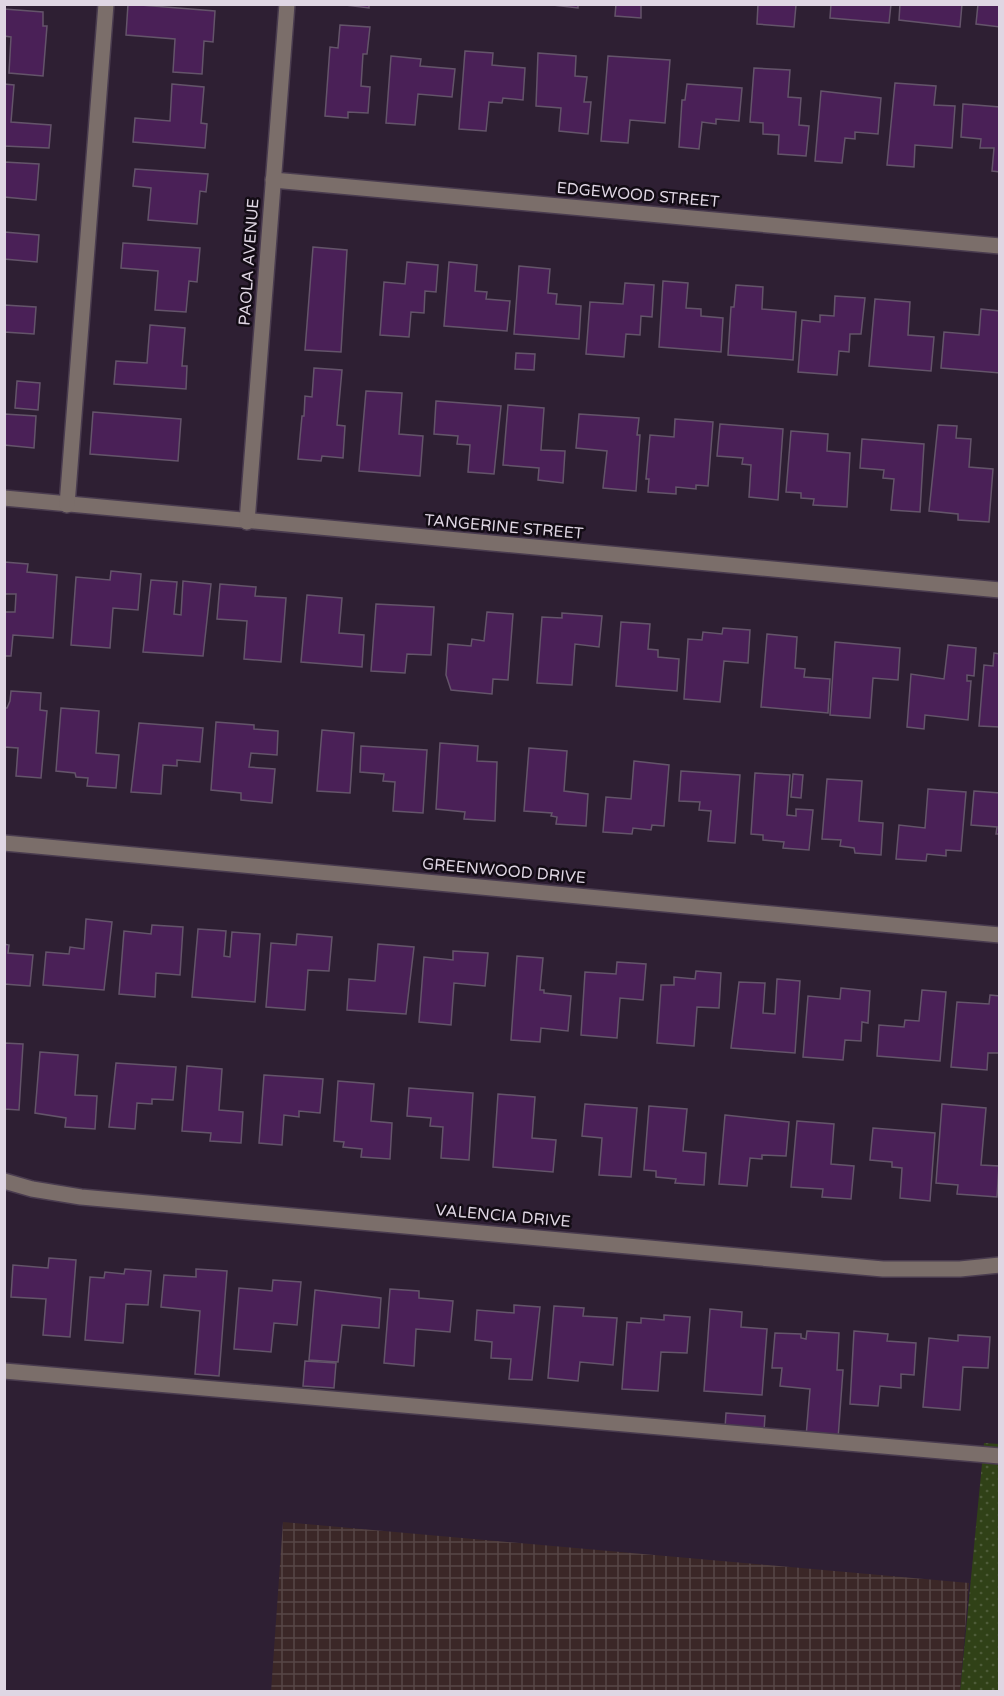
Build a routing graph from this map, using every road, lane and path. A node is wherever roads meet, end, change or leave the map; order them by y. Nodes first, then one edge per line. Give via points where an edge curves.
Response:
1 (106, 4) edge
2 (287, 4) edge
3 (273, 180) junction
4 (999, 246) edge
5 (4, 498) edge
6 (67, 505) junction
7 (248, 522) junction
8 (999, 590) edge
9 (4, 843) edge
10 (999, 935) edge
11 (4, 1180) edge
12 (999, 1265) edge
13 (4, 1371) edge
14 (999, 1456) edge

1 - 6 street
2 - 3 street, PAOLA AVENUE
3 - 4 street, EDGEWOOD STREET
3 - 7 street, PAOLA AVENUE
5 - 6 street, TANGERINE STREET
6 - 7 street, TANGERINE STREET
7 - 8 street, TANGERINE STREET
9 - 10 street, GREENWOOD DRIVE
11 - 12 street, VALENCIA DRIVE via 81,1197 883,1269
13 - 14 street

